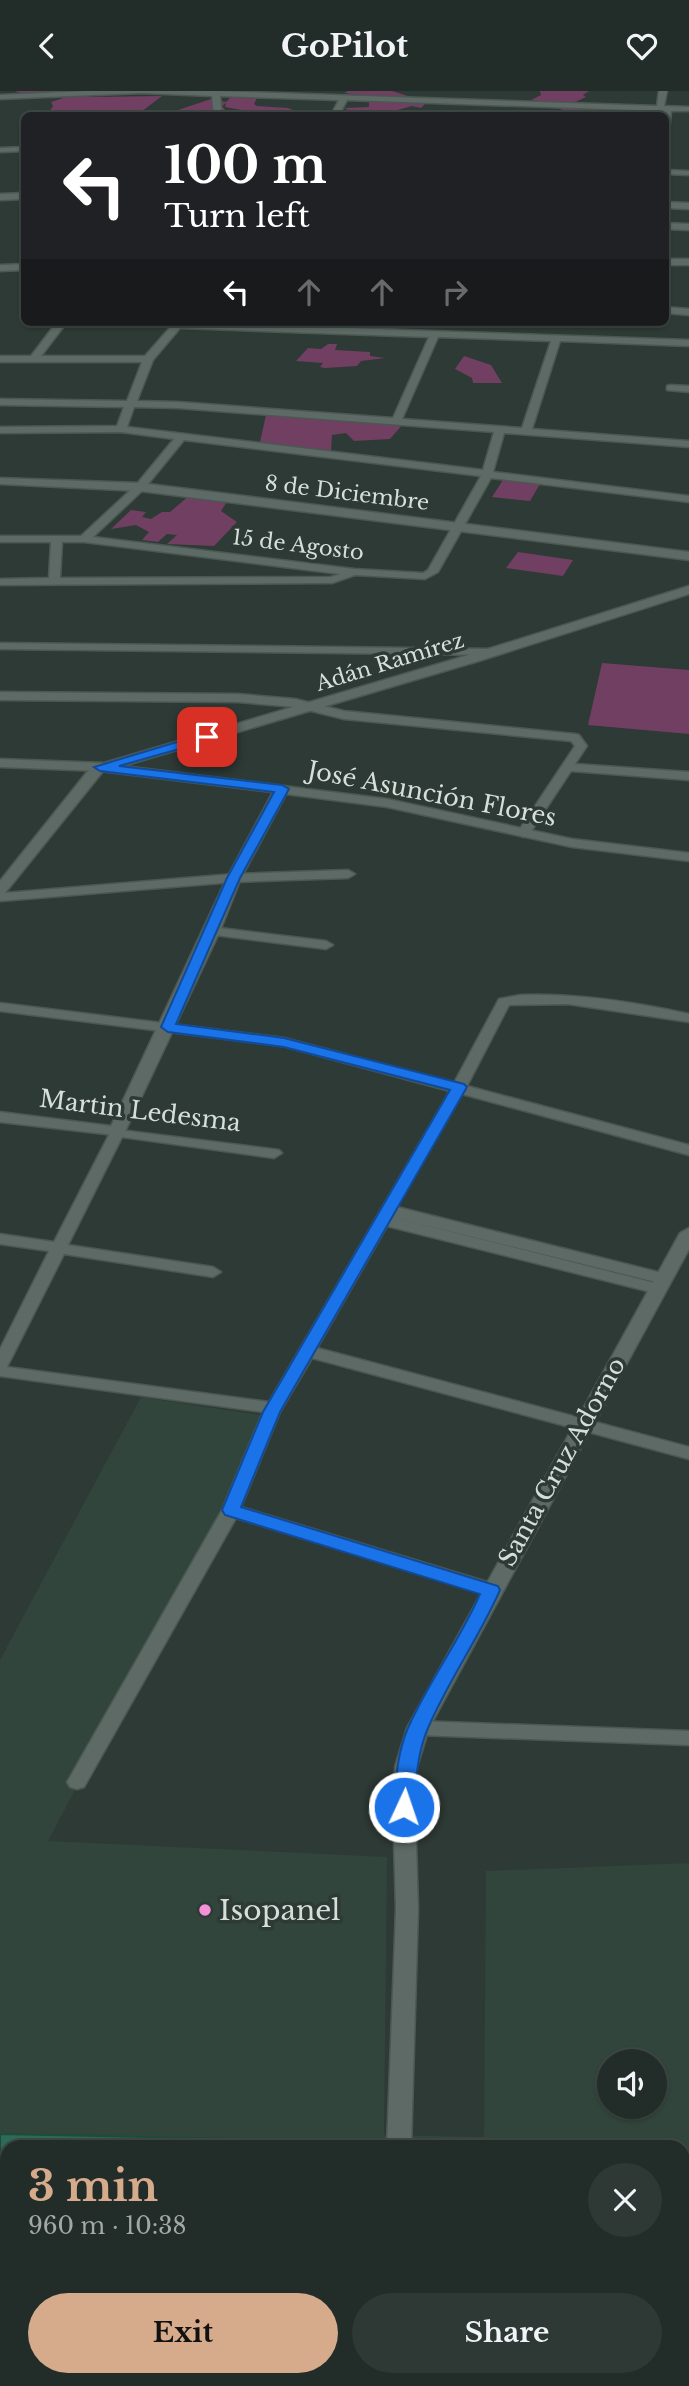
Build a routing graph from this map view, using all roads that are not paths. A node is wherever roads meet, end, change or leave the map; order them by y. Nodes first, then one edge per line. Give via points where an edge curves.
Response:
1 (142, 91) edge
2 (663, 91) edge
3 (216, 93) junction
4 (366, 95) edge
5 (0, 97) edge
6 (344, 97) junction
7 (664, 109) junction
8 (689, 109) edge
9 (218, 112) edge
10 (336, 112) edge
11 (664, 112) edge
12 (21, 149) edge
13 (0, 150) edge
14 (669, 172) edge
15 (689, 173) edge
16 (21, 196) edge
17 (0, 197) edge
18 (669, 205) edge
19 (689, 206) edge
20 (669, 226) edge
21 (689, 227) edge
22 (669, 261) edge
23 (689, 263) edge
24 (5, 268) edge
25 (0, 280) edge
26 (669, 310) edge
27 (689, 312) edge
28 (59, 326) edge
29 (178, 326) edge
30 (226, 326) edge
31 (433, 335) junction
32 (556, 339) junction
33 (689, 343) edge
34 (0, 359) edge
35 (34, 359) junction
36 (148, 359) junction
37 (670, 388) dead end
38 (689, 389) edge
39 (0, 402) edge
40 (133, 403) junction
41 (396, 422) junction
42 (121, 429) junction
43 (0, 430) edge
44 (500, 430) junction
45 (526, 431) junction
46 (179, 439) junction
47 (689, 444) edge
48 (487, 475) junction
49 (0, 481) edge
50 (141, 487) junction
51 (689, 499) edge
52 (460, 526) junction
53 (0, 539) edge
54 (84, 539) junction
55 (57, 540) junction
56 (689, 556) edge
57 (354, 572) junction
58 (54, 581) junction
59 (0, 582) edge
60 (689, 590) edge
61 (0, 646) edge
62 (493, 652) junction
63 (0, 696) edge
64 (313, 706) junction
65 (0, 763) edge
66 (100, 767) junction
67 (568, 767) junction
68 (689, 776) edge
69 (282, 789) junction
70 (523, 834) junction
71 (689, 857) edge
72 (348, 874) dead end
73 (234, 878) junction
74 (0, 890) edge
75 (0, 897) edge
76 (212, 931) junction
77 (326, 945) dead end
78 (0, 1007) edge
79 (689, 1018) edge
80 (168, 1027) junction
81 (459, 1087) junction
82 (0, 1117) edge
83 (117, 1132) junction
84 (689, 1150) edge
85 (274, 1153) dead end
86 (386, 1215) junction
87 (689, 1233) edge
88 (0, 1239) edge
89 (59, 1248) junction
90 (213, 1272) dead end
91 (662, 1284) junction
92 (307, 1351) junction
93 (0, 1365) edge
94 (0, 1371) edge
95 (274, 1408) junction
96 (584, 1424) junction
97 (689, 1453) edge
98 (231, 1510) junction
99 (491, 1590) junction
100 (418, 1728) junction
101 (689, 1738) edge
102 (77, 1782) dead end
103 (399, 2140) edge

1 - 3 street
1 - 5 street
2 - 7 street
3 - 6 street
3 - 9 street
4 - 6 street
4 - 7 street
6 - 10 street
7 - 8 street
7 - 11 street
12 - 13 street
14 - 15 street
16 - 17 street
18 - 19 street
20 - 21 street
22 - 23 street
24 - 25 street
26 - 27 street
28 - 35 street
29 - 36 street
30 - 31 street
31 - 32 street via 541,334
31 - 41 street
32 - 33 street
32 - 45 street
34 - 35 street
35 - 36 street
36 - 40 street
37 - 38 street
39 - 40 street
40 - 41 street
40 - 42 street
41 - 44 street
42 - 43 street
42 - 46 street
44 - 45 street
44 - 48 street, 15 de Agosto
45 - 47 street
46 - 48 street
46 - 50 street
48 - 51 street
48 - 52 street, 15 de Agosto
49 - 50 street, 8 de Diciembre
50 - 52 street, 8 de Diciembre
50 - 54 street
52 - 56 street, 8 de Diciembre
52 - 57 street, 15 de Agosto via 425,576
53 - 55 street, 15 de Agosto
54 - 55 street, 15 de Agosto
54 - 57 street, 15 de Agosto
55 - 58 street
57 - 58 street via 332,580
58 - 59 street
60 - 62 street, Adán Ramírez
61 - 62 street
62 - 64 street, Adán Ramírez
63 - 64 street via 238,698
64 - 66 street, Adán Ramírez
64 - 67 street via 344,715 575,738 580,745
65 - 66 street, José Asunción Flores
66 - 69 street, José Asunción Flores
66 - 74 street
67 - 68 street
67 - 70 street
69 - 70 street, José Asunción Flores via 387,803
69 - 73 street
70 - 71 street, José Asunción Flores
72 - 73 street
73 - 75 street
73 - 76 street
76 - 77 street
76 - 80 street
78 - 80 street
79 - 81 street via 621,1006 521,999 504,1002
80 - 81 street via 284,1042
80 - 83 street
81 - 84 street
81 - 86 street
82 - 83 street, Martin Ledesma
83 - 85 street, Martin Ledesma
83 - 89 street
86 - 91 street
86 - 92 street
87 - 91 street, Santa Cruz Adorno
88 - 89 street
89 - 90 street
89 - 93 street
91 - 96 street, Santa Cruz Adorno
92 - 95 street
92 - 96 street
94 - 95 street
95 - 98 street
96 - 97 street
96 - 99 street, Santa Cruz Adorno
98 - 99 street
98 - 102 street
99 - 100 street, Santa Cruz Adorno
100 - 101 street
100 - 103 street, Santa Cruz Adorno via 406,1767 404,1807 407,1909

